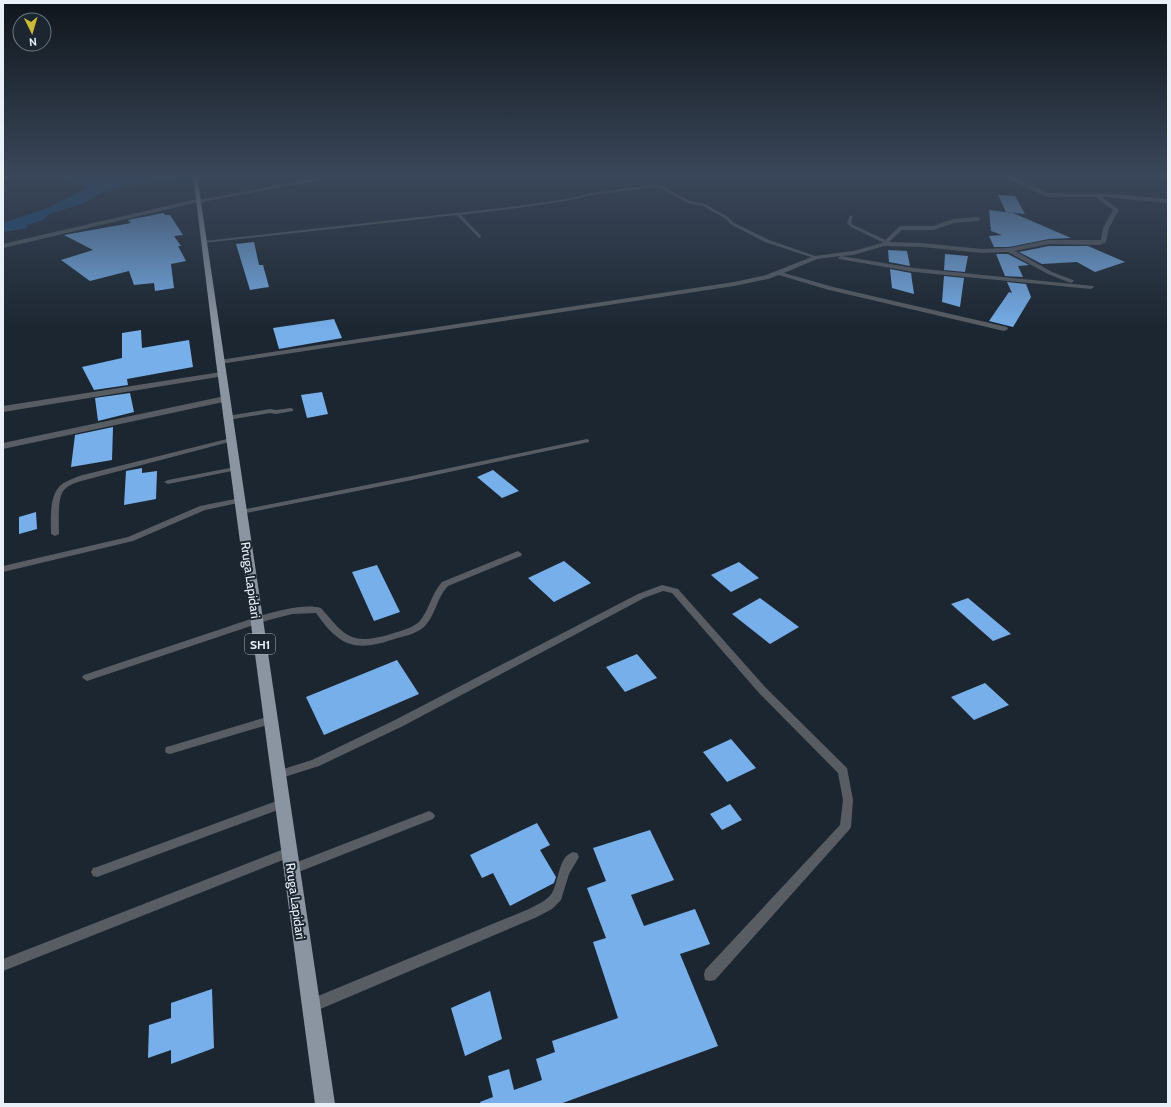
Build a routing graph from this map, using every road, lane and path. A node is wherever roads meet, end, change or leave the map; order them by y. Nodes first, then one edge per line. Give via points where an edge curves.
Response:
1 (86, 227) edge
2 (201, 227) edge
3 (348, 227) edge
4 (470, 227) edge
5 (739, 227) edge
6 (853, 227) edge
7 (938, 227) edge
8 (1107, 227) edge
9 (479, 237) dead end
10 (204, 242) junction
11 (885, 243) junction
12 (3, 246) edge
13 (1009, 250) junction
14 (835, 256) junction
15 (816, 257) junction
16 (779, 272) junction
17 (1004, 329) dead end
18 (220, 368) junction
19 (225, 400) junction
20 (3, 408) edge
21 (291, 410) dead end
22 (228, 418) junction
23 (231, 440) junction
24 (587, 441) dead end
25 (3, 446) edge
26 (235, 469) junction
27 (168, 482) dead end
28 (241, 506) junction
29 (55, 534) dead end
30 (518, 554) dead end
31 (3, 569) edge
32 (257, 621) junction
33 (87, 677) dead end
34 (270, 720) junction
35 (170, 750) dead end
36 (278, 775) junction
37 (282, 804) junction
38 (429, 816) dead end
39 (289, 852) junction
40 (573, 856) dead end
41 (291, 870) junction
42 (97, 872) dead end
43 (3, 965) edge
44 (710, 975) dead end
45 (311, 1006) junction
46 (325, 1104) edge

1 - 12 street
2 - 10 main road, Rruga Lapidari / SH1
3 - 10 lane
4 - 9 lane
5 - 15 lane via 767,240
6 - 11 lane
7 - 11 street via 900,228
8 - 13 street via 1104,241 1049,242
10 - 18 main road, Rruga Lapidari / SH1
11 - 13 street via 970,251
11 - 14 street
13 - 14 street via 1050,273 1091,286 914,270
14 - 15 street
15 - 16 street
16 - 17 street via 831,289
16 - 18 street via 734,284
18 - 19 main road, Rruga Lapidari / SH1
18 - 20 street
19 - 22 main road, Rruga Lapidari / SH1
19 - 25 street
21 - 22 lane
22 - 23 main road, Rruga Lapidari / SH1
23 - 26 main road, Rruga Lapidari / SH1
23 - 29 lane via 70,483 57,494
24 - 28 lane via 407,479
26 - 27 lane
26 - 28 main road, Rruga Lapidari / SH1
28 - 31 lane via 203,508 130,539
28 - 32 main road, Rruga Lapidari / SH1
30 - 32 lane via 445,584 438,590 424,621 416,628 381,640 365,644 340,635 318,610 292,611
32 - 33 lane
32 - 34 main road, Rruga Lapidari / SH1
34 - 35 lane
34 - 36 main road, Rruga Lapidari / SH1
36 - 37 main road, Rruga Lapidari / SH1
36 - 44 lane via 315,763 399,723 641,596 662,588 675,591 762,690 843,771 848,800 845,828
37 - 39 main road, Rruga Lapidari / SH1
37 - 42 lane
38 - 41 lane
39 - 41 main road, Rruga Lapidari / SH1
39 - 43 lane
40 - 45 lane via 564,872 557,896 533,914
41 - 45 main road, Rruga Lapidari / SH1
45 - 46 main road, Rruga Lapidari / SH1

